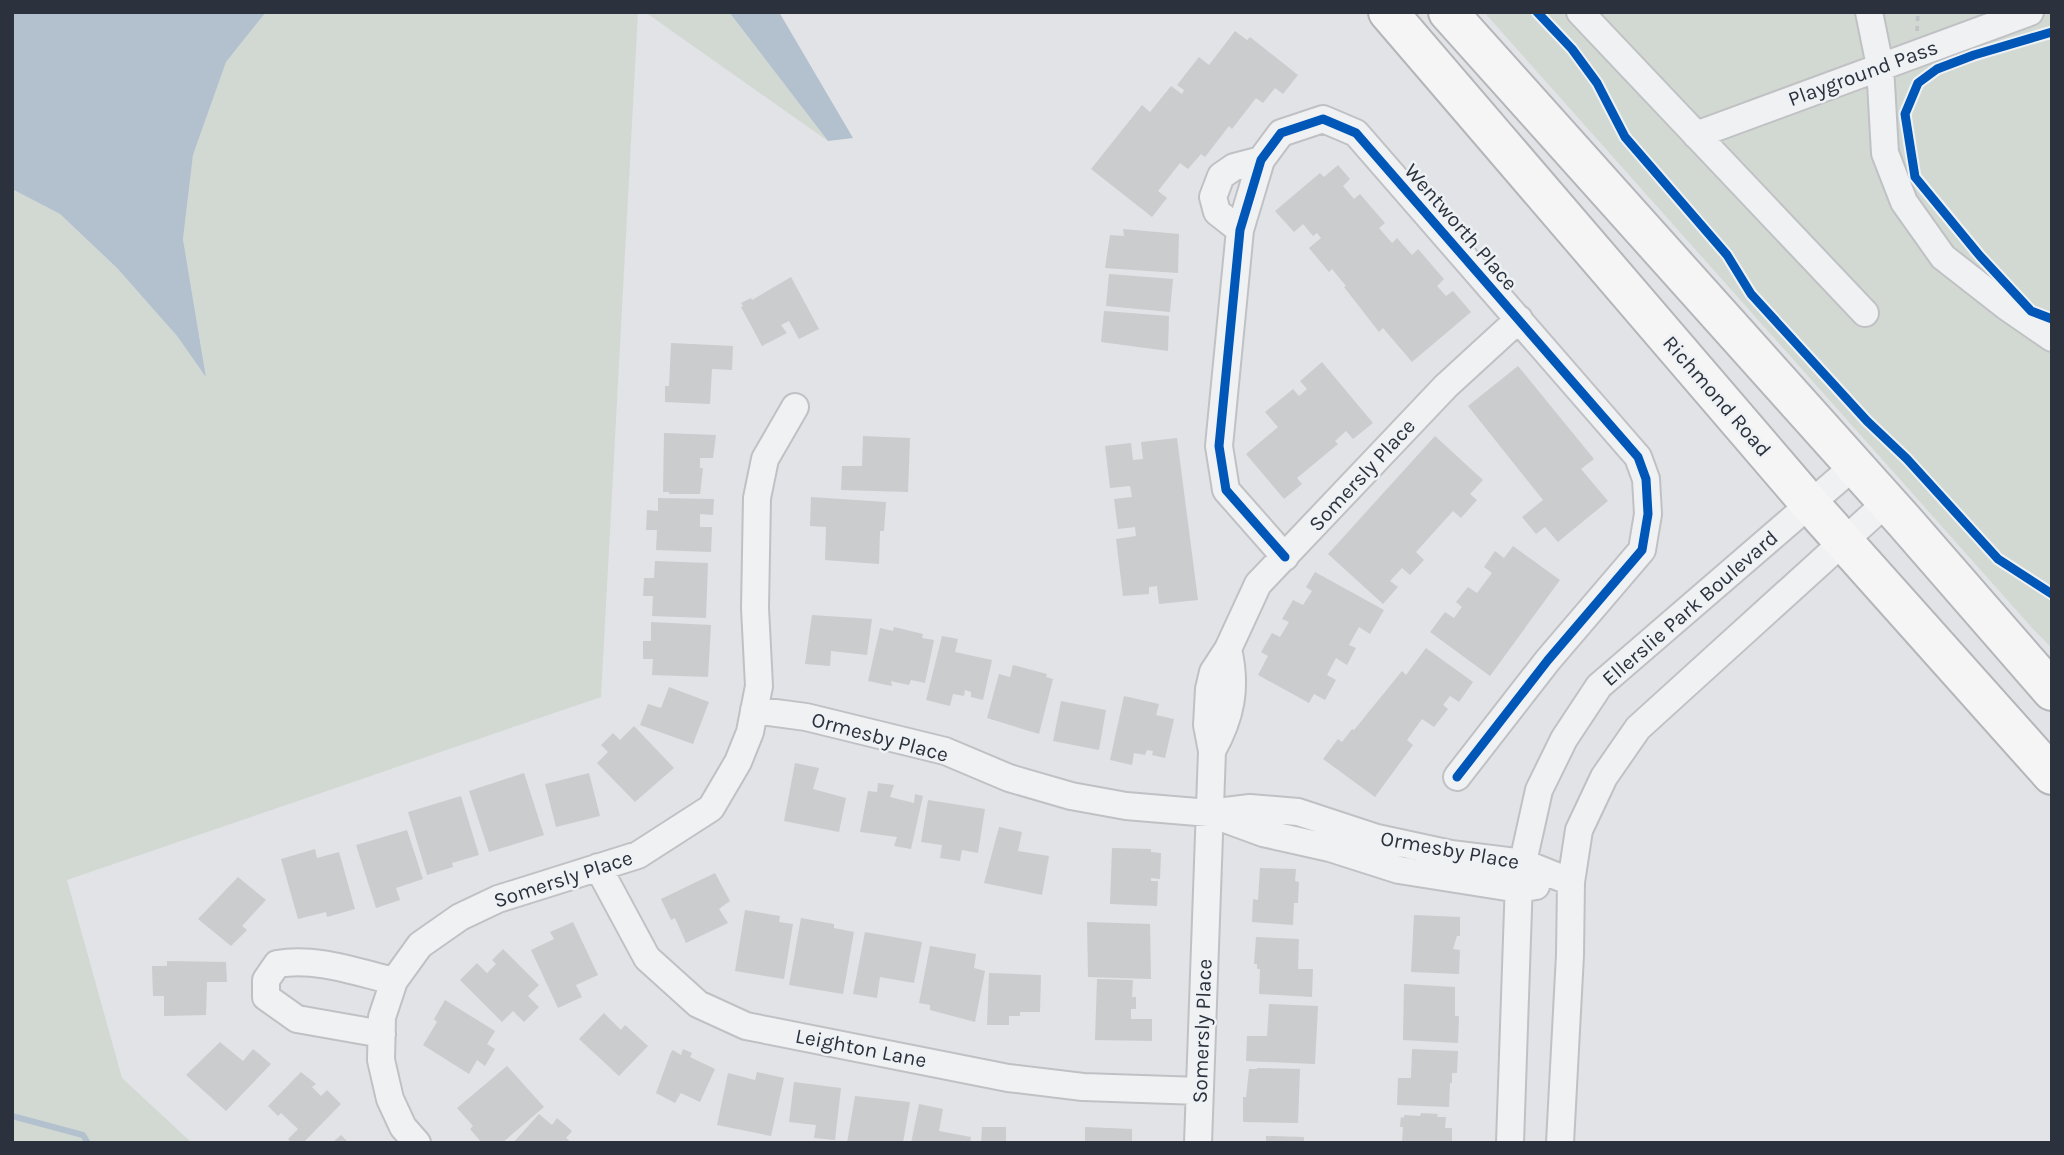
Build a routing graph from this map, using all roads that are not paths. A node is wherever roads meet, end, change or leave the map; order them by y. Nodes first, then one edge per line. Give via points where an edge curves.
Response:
1 (1388, 12) edge
2 (1448, 12) edge
3 (1580, 12) edge
4 (1869, 12) edge
5 (2030, 12) edge
6 (1880, 66) junction
7 (1696, 135) junction
8 (1261, 160) junction
9 (1240, 230) junction
10 (1866, 313) dead end
11 (1519, 319) junction
12 (2052, 338) edge
13 (795, 407) dead end
14 (1854, 466) junction
15 (1887, 502) junction
16 (1810, 504) junction
17 (1844, 541) junction
18 (1285, 557) junction
19 (2052, 691) edge
20 (754, 710) junction
21 (2052, 775) edge
22 (1457, 777) dead end
23 (1209, 813) junction
24 (1524, 863) junction
25 (598, 867) junction
26 (1571, 882) junction
27 (1519, 889) junction
28 (394, 981) junction
29 (382, 1034) junction
30 (1200, 1091) junction
31 (417, 1143) edge
32 (1198, 1143) edge
33 (1510, 1143) edge
34 (1560, 1143) edge

1 - 16 highway, Richmond Road
2 - 14 highway
3 - 7 street
4 - 6 street
5 - 6 street, Playground Pass
6 - 7 street, Playground Pass
6 - 12 street via 1885,153 1904,202 1944,257
7 - 10 street
8 - 9 street, Wentworth Place
8 - 9 street via 1234,167 1221,176 1213,197 1217,212
8 - 11 street, Wentworth Place via 1281,133 1323,120 1356,133
9 - 18 street, Wentworth Place via 1219,446 1226,490
11 - 18 street, Somersly Place via 1446,386
11 - 22 street, Wentworth Place via 1638,457 1646,479 1648,514 1642,550
13 - 20 street, Somersly Place via 765,459 757,498 758,686
14 - 15 highway
14 - 16 street, Ellerslie Park Boulevard
15 - 17 street
15 - 19 highway
16 - 17 highway, Richmond Road
16 - 24 street, Ellerslie Park Boulevard via 1599,686 1564,738 1539,790
17 - 21 highway, Richmond Road
17 - 26 street via 1638,728 1604,777 1579,830
18 - 23 street, Somersly Place via 1258,584 1228,649 1234,674 1231,701 1225,727 1212,751
20 - 23 street, Ormesby Place via 806,717 945,751 1009,778 1071,796
20 - 25 street, Somersly Place via 738,762 711,808 638,855
23 - 24 street, Ormesby Place via 1250,808 1298,812 1377,838
23 - 27 street, Ormesby Place via 1263,833 1399,870
23 - 30 street, Somersly Place
24 - 26 street, Ormesby Place
24 - 27 street, Ellerslie Park Boulevard
25 - 28 street, Somersly Place via 498,899 460,917 420,945
25 - 30 street, Leighton Lane via 647,958 698,1004 746,1026 1008,1078 1083,1087
26 - 27 street, Ormesby Place
26 - 34 street
27 - 33 street, Ellerslie Park Boulevard
28 - 29 street, Somersly Place via 382,1017
28 - 29 street via 293,961 276,964 266,980 266,997 297,1020
29 - 31 street, Somersly Place via 381,1060 390,1099
30 - 32 street, Somersly Place

